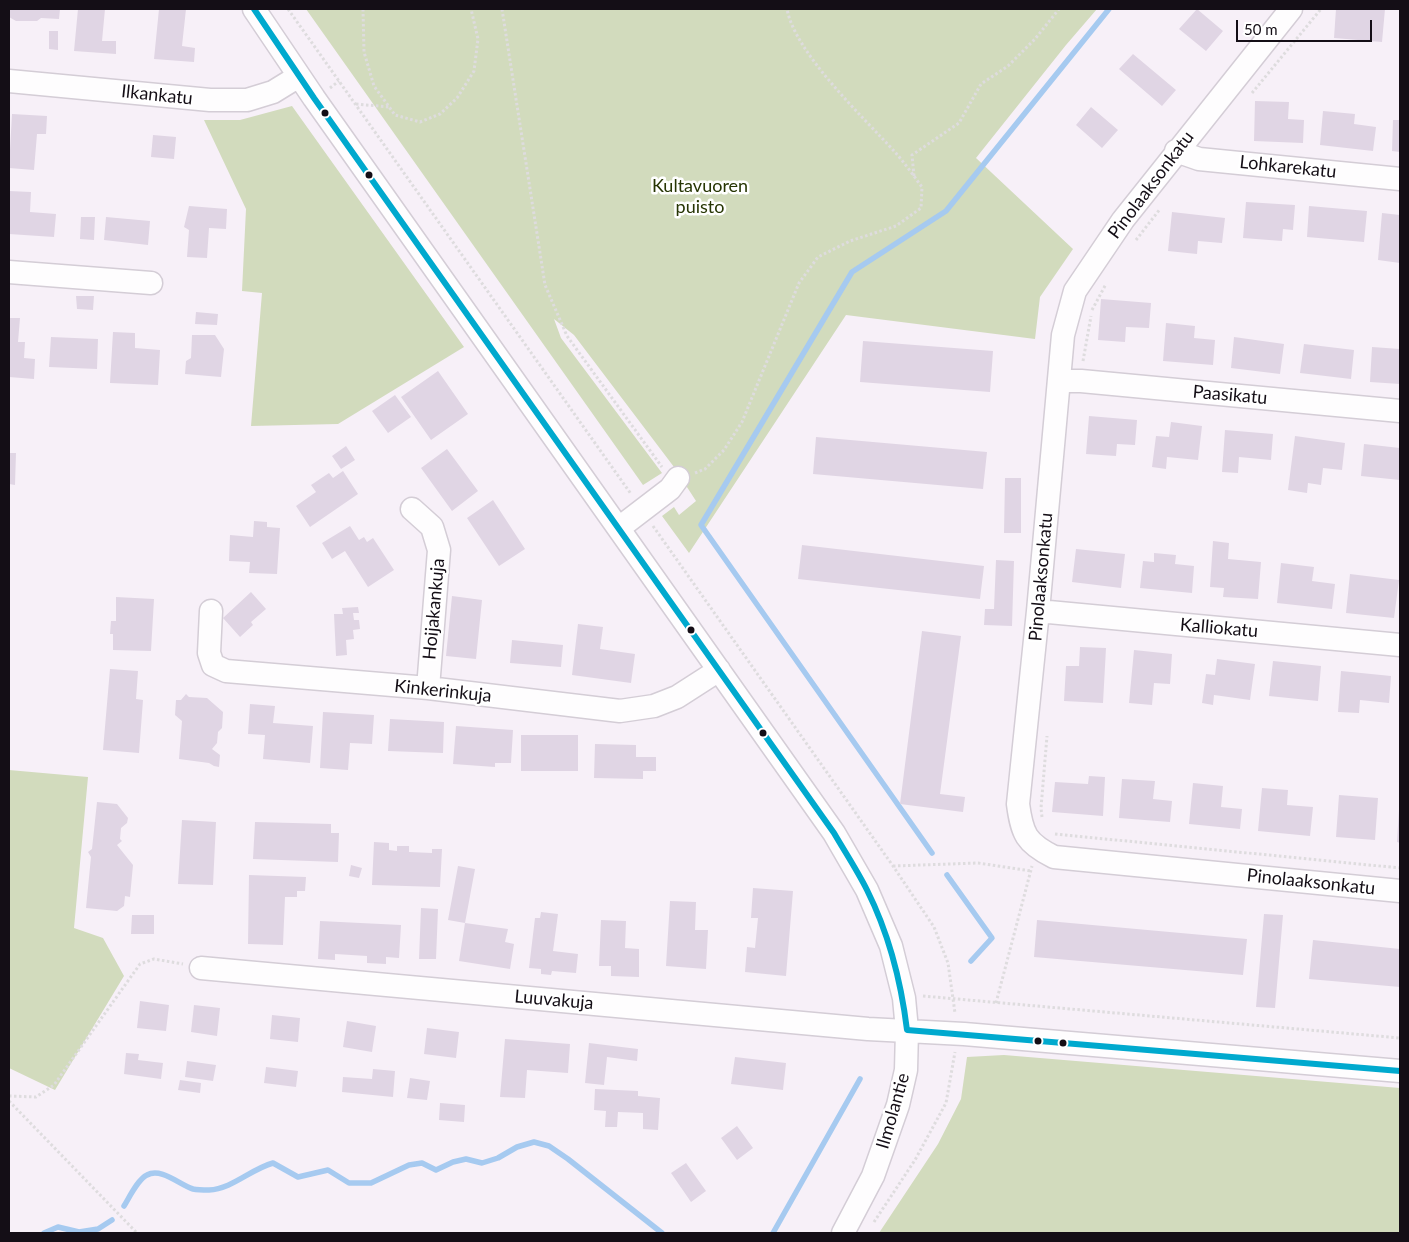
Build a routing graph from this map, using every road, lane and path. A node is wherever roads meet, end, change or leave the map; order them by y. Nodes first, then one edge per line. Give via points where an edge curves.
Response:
1 (254, 9) edge
2 (363, 9) edge
3 (471, 9) edge
4 (502, 9) edge
5 (787, 9) edge
6 (1059, 9) edge
7 (1291, 9) edge
8 (1321, 9) edge
9 (299, 76) junction
10 (9, 81) edge
11 (1248, 99) dead end
12 (356, 104) dead end
13 (390, 107) junction
14 (1176, 151) junction
15 (914, 176) junction
16 (1400, 179) edge
17 (1162, 206) dead end
18 (1133, 245) dead end
19 (9, 272) edge
20 (1108, 281) dead end
21 (151, 283) dead end
22 (1070, 381) junction
23 (1400, 411) edge
24 (678, 478) junction
25 (412, 510) dead end
26 (618, 528) junction
27 (1038, 611) junction
28 (211, 612) dead end
29 (1400, 645) edge
30 (719, 670) junction
31 (428, 688) junction
32 (1048, 730) dead end
33 (1043, 824) dead end
34 (1040, 850) junction
35 (893, 866) dead end
36 (1400, 868) edge
37 (1030, 871) junction
38 (1400, 891) edge
39 (201, 968) joint
40 (996, 1003) junction
41 (907, 1030) junction
42 (956, 1034) junction
43 (1400, 1038) edge
44 (1400, 1071) edge
45 (9, 1096) edge
46 (9, 1101) edge
47 (871, 1226) dead end
48 (137, 1233) edge
49 (843, 1233) edge

1 - 9 street, Ilmolantie
2 - 13 path via 364,52 374,86
3 - 13 path via 478,39 474,71 457,98 440,114 420,122 395,115
4 - 24 path via 545,285 567,336 668,475
5 - 15 path via 797,36 826,77
6 - 15 path via 1008,66 982,84 959,123 912,155
7 - 14 street, Pinolaaksonkatu
8 - 11 path
9 - 10 street, Ilkankatu via 273,92 247,100 210,100
9 - 26 street, Ilmolantie
12 - 13 path
14 - 16 street, Lohkarekatu via 1199,158
14 - 22 street, Pinolaaksonkatu via 1122,220 1075,292 1063,335
15 - 24 path via 922,187 921,208 896,226 850,241 818,257 798,283 742,422 724,450 705,469
17 - 18 path
19 - 21 street
20 - 22 path via 1092,309 1085,342
22 - 23 street, Paasikatu
22 - 27 street, Pinolaaksonkatu
24 - 26 street via 670,489
25 - 31 street, Hoijakankuja via 432,527 439,550
26 - 30 street, Ilmolantie
27 - 29 street, Kalliokatu
27 - 34 street, Pinolaaksonkatu via 1018,804 1028,840
28 - 31 street, Kinkerinkuja via 209,653 213,665 226,671
30 - 31 street, Kinkerinkuja via 677,697 654,706 620,711
30 - 41 street, Ilmolantie via 834,834 867,890 891,946 904,998
32 - 33 path
34 - 36 path via 1050,833
34 - 37 path
34 - 38 street, Pinolaaksonkatu via 1054,857
35 - 37 path via 978,863
37 - 40 path
39 - 41 street, Luuvakuja
39 - 45 path via 154,959 140,964 54,1085 36,1097
40 - 42 path via 954,998
40 - 43 path
41 - 42 street, Luuvakuja
41 - 49 street, Ilmolantie via 906,1070 898,1106 873,1176
42 - 44 street, Luuvakuja
42 - 47 path via 946,1103 915,1160
46 - 48 path

